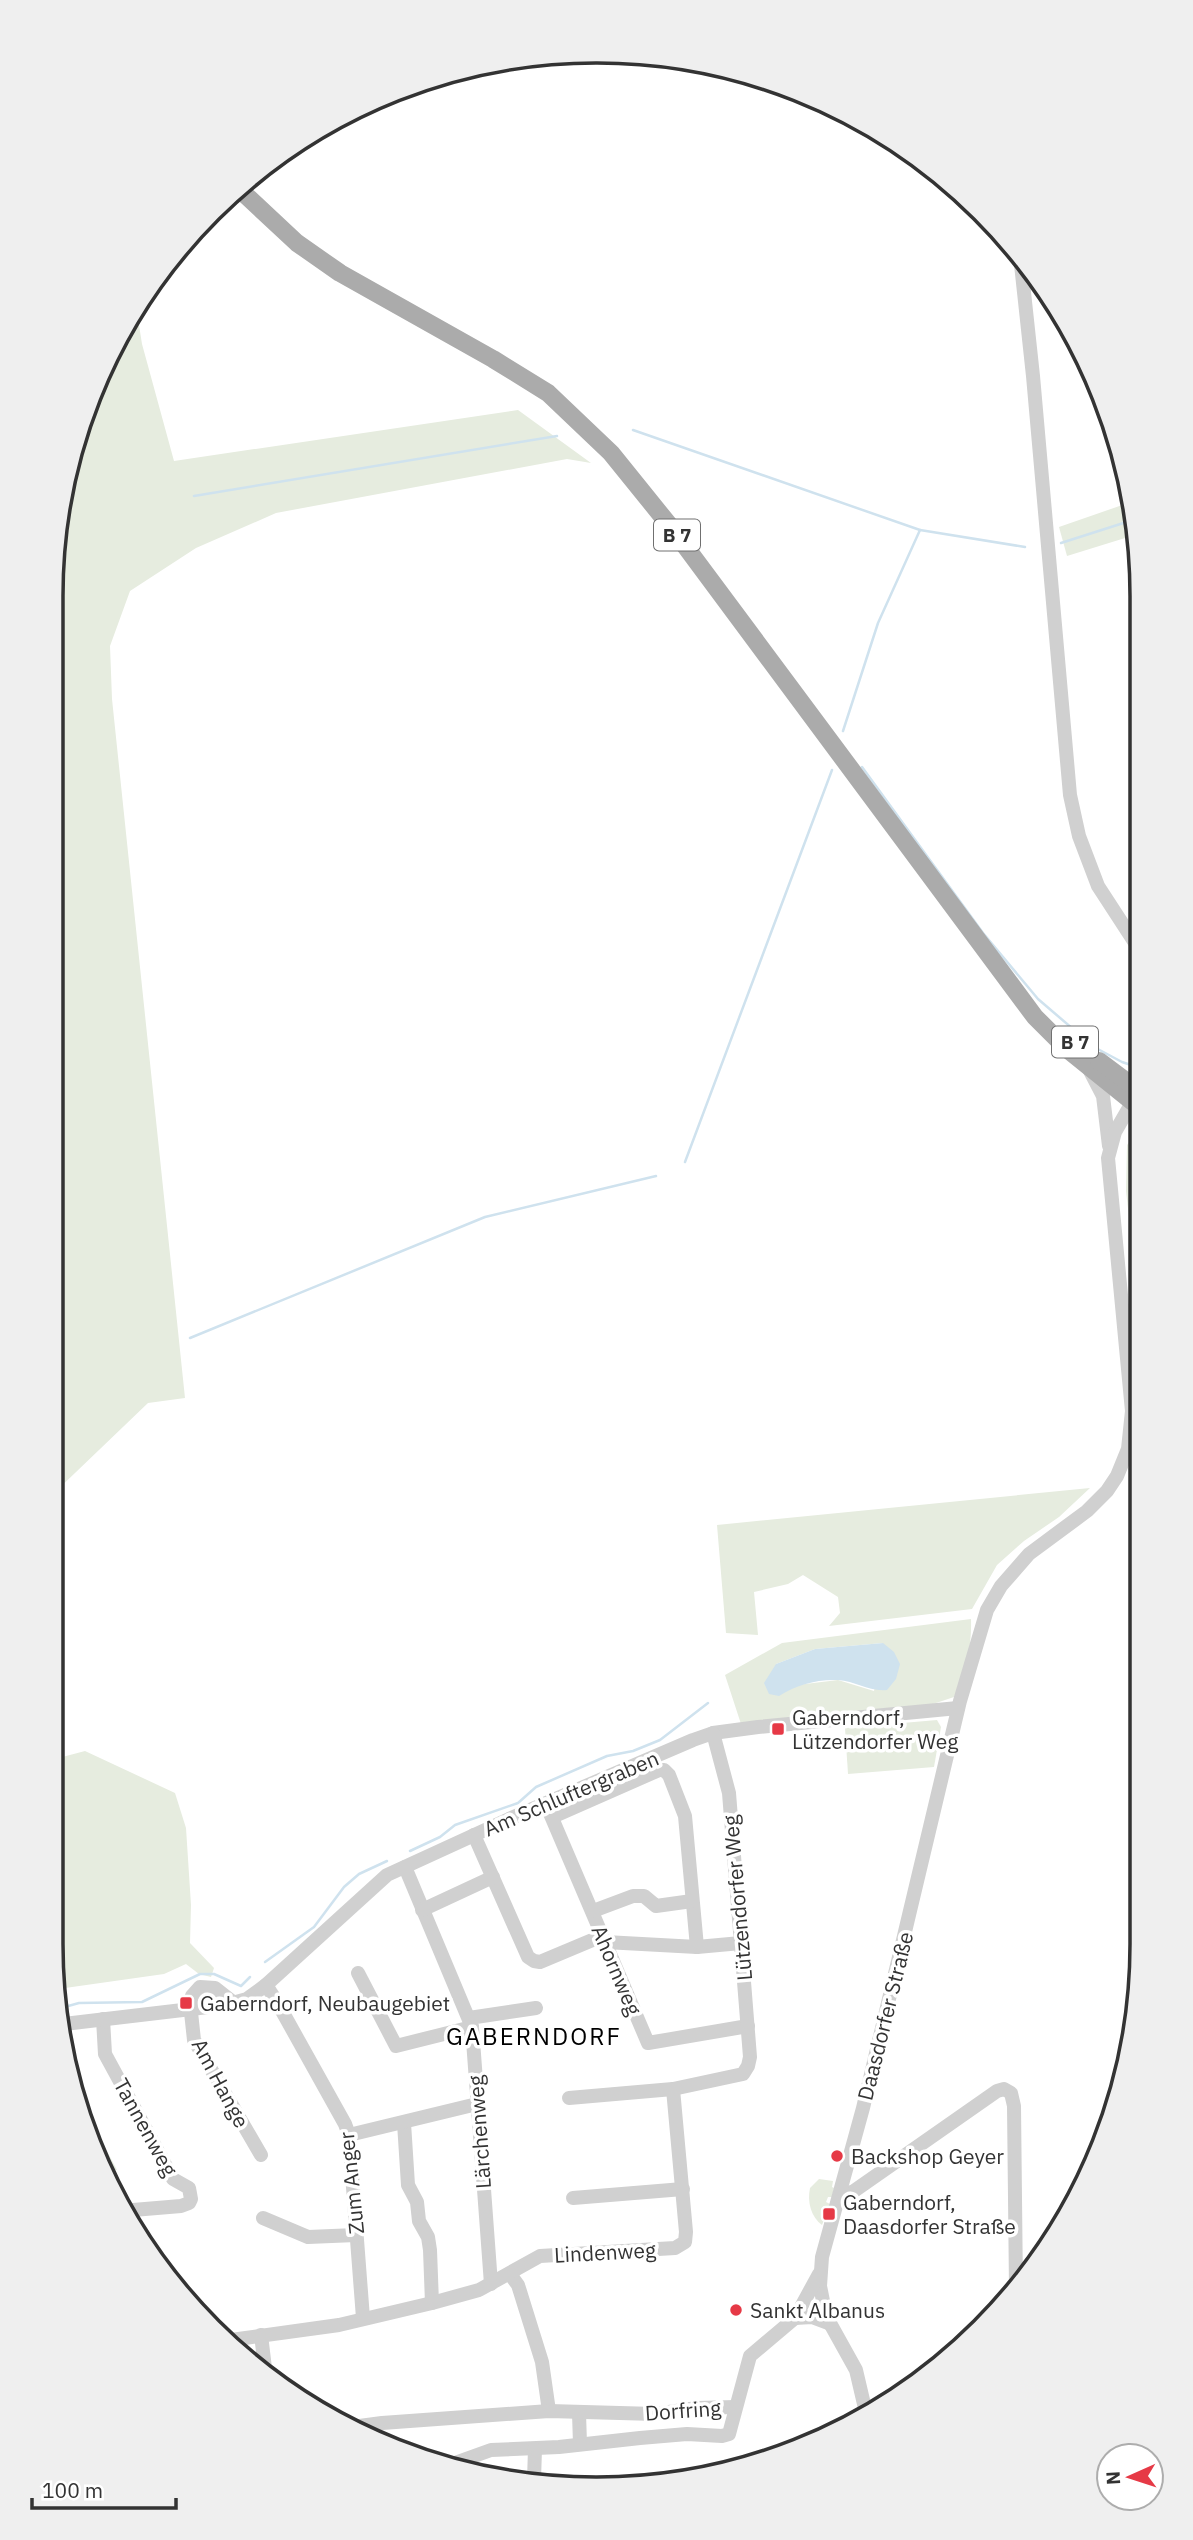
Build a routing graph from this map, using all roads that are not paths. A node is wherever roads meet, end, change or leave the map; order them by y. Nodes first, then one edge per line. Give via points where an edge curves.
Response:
1 (245, 195) edge
2 (1022, 275) edge
3 (1130, 934) edge
4 (1014, 988) junction
5 (1089, 1068) junction
6 (1130, 1089) edge
7 (1130, 1091) edge
8 (1130, 1108) edge
9 (1109, 1150) junction
10 (1130, 1392) edge
11 (1130, 1430) edge
12 (958, 1708) junction
13 (713, 1733) junction
14 (549, 1810) junction
15 (474, 1835) junction
16 (405, 1867) junction
17 (493, 1877) junction
18 (692, 1901) junction
19 (422, 1910) junction
20 (593, 1912) junction
21 (604, 1939) junction
22 (741, 1943) junction
23 (697, 1947) junction
24 (358, 1973) dead end
25 (266, 1985) junction
26 (234, 2003) junction
27 (189, 2008) junction
28 (536, 2008) dead end
29 (103, 2019) junction
30 (471, 2022) junction
31 (69, 2023) edge
32 (748, 2026) junction
33 (673, 2089) junction
34 (569, 2098) dead end
35 (477, 2104) junction
36 (404, 2123) junction
37 (349, 2135) junction
38 (261, 2155) dead end
39 (682, 2189) junction
40 (839, 2196) junction
41 (573, 2198) dead end
42 (134, 2210) edge
43 (263, 2218) dead end
44 (356, 2235) junction
45 (820, 2272) junction
46 (1016, 2273) edge
47 (510, 2274) junction
48 (491, 2284) junction
49 (432, 2303) junction
50 (363, 2318) junction
51 (794, 2318) junction
52 (828, 2323) junction
53 (261, 2335) junction
54 (238, 2339) edge
55 (264, 2361) edge
56 (864, 2405) edge
57 (735, 2407) junction
58 (549, 2411) junction
59 (579, 2413) junction
60 (367, 2425) edge
61 (580, 2444) junction
62 (535, 2449) junction
63 (463, 2460) edge
64 (534, 2473) edge

1 - 4 main road, B 7 via 297,243 548,393 596,436 674,531
2 - 3 street via 1070,795 1093,874
4 - 5 main road, B 7 via 1046,1030
4 - 6 main road, B 7
5 - 7 main road, B 7
5 - 9 street, Daasdorfer Straße via 1105,1105
8 - 9 street
9 - 10 street, Daasdorfer Straße
11 - 12 street, Daasdorfer Straße via 1128,1449 1107,1491 1029,1554 1001,1586 987,1610
12 - 13 street, Am Schluftergraben
12 - 40 street, Daasdorfer Straße
13 - 14 street, Am Schluftergraben
13 - 22 street, Lützendorfer Weg via 729,1793
14 - 15 street, Am Schluftergraben
14 - 18 street via 664,1770 685,1816
14 - 20 street, Ahornweg
15 - 16 street, Am Schluftergraben
15 - 17 street
16 - 19 street, Lärchenweg
16 - 25 street, Am Schluftergraben via 374,1885
17 - 19 street
17 - 21 street via 528,1957 534,1961
18 - 20 street via 656,1906 644,1896 633,1896
18 - 23 street
19 - 30 street, Lärchenweg
20 - 21 street, Ahornweg
21 - 23 street
21 - 32 street, Ahornweg via 648,2043
22 - 23 street
22 - 32 street, Lützendorfer Weg
24 - 30 street via 396,2046
25 - 26 street, Am Schluftergraben
25 - 37 street, Zum Anger
26 - 27 street, Am Schluftergraben
26 - 27 street via 207,1986 192,1996
27 - 29 street, Am Schluftergraben
27 - 38 street, Am Hange via 194,2040
28 - 30 street
29 - 31 street, Am Schluftergraben
29 - 42 street, Tannenweg via 105,2054 173,2179 191,2194 189,2203 181,2206
30 - 35 street, Lärchenweg
32 - 33 street, Lützendorfer Weg via 748,2066 743,2074
33 - 34 street
33 - 39 street, Lindenweg
35 - 36 street
35 - 48 street, Lärchenweg
36 - 37 street
36 - 49 street via 408,2185 428,2237
37 - 44 street, Zum Anger
39 - 41 street
39 - 47 street, Lindenweg via 686,2232 680,2246 540,2256
40 - 45 street, Daasdorfer Straße
40 - 46 street via 854,2191 1004,2089 1014,2106
43 - 44 street via 308,2237
44 - 50 street, Zum Anger
45 - 51 street
45 - 52 street, Daasdorfer Straße
47 - 48 street, Lindenweg
47 - 58 street via 518,2285 541,2362
48 - 49 street, Lindenweg
49 - 50 street, Lindenweg
50 - 53 street, Lindenweg
51 - 52 street via 812,2317
51 - 57 street via 750,2356
52 - 56 street, Daasdorfer Straße via 856,2370
53 - 54 street, Lindenweg
53 - 55 street
57 - 59 street, Dorfring via 655,2414
57 - 61 street, Dorfring via 733,2427 722,2436 687,2434
58 - 59 street, Dorfring
58 - 60 street, Dorfring
59 - 61 street
61 - 62 street, Dorfring
62 - 63 street, Dorfring via 491,2450
62 - 64 street

